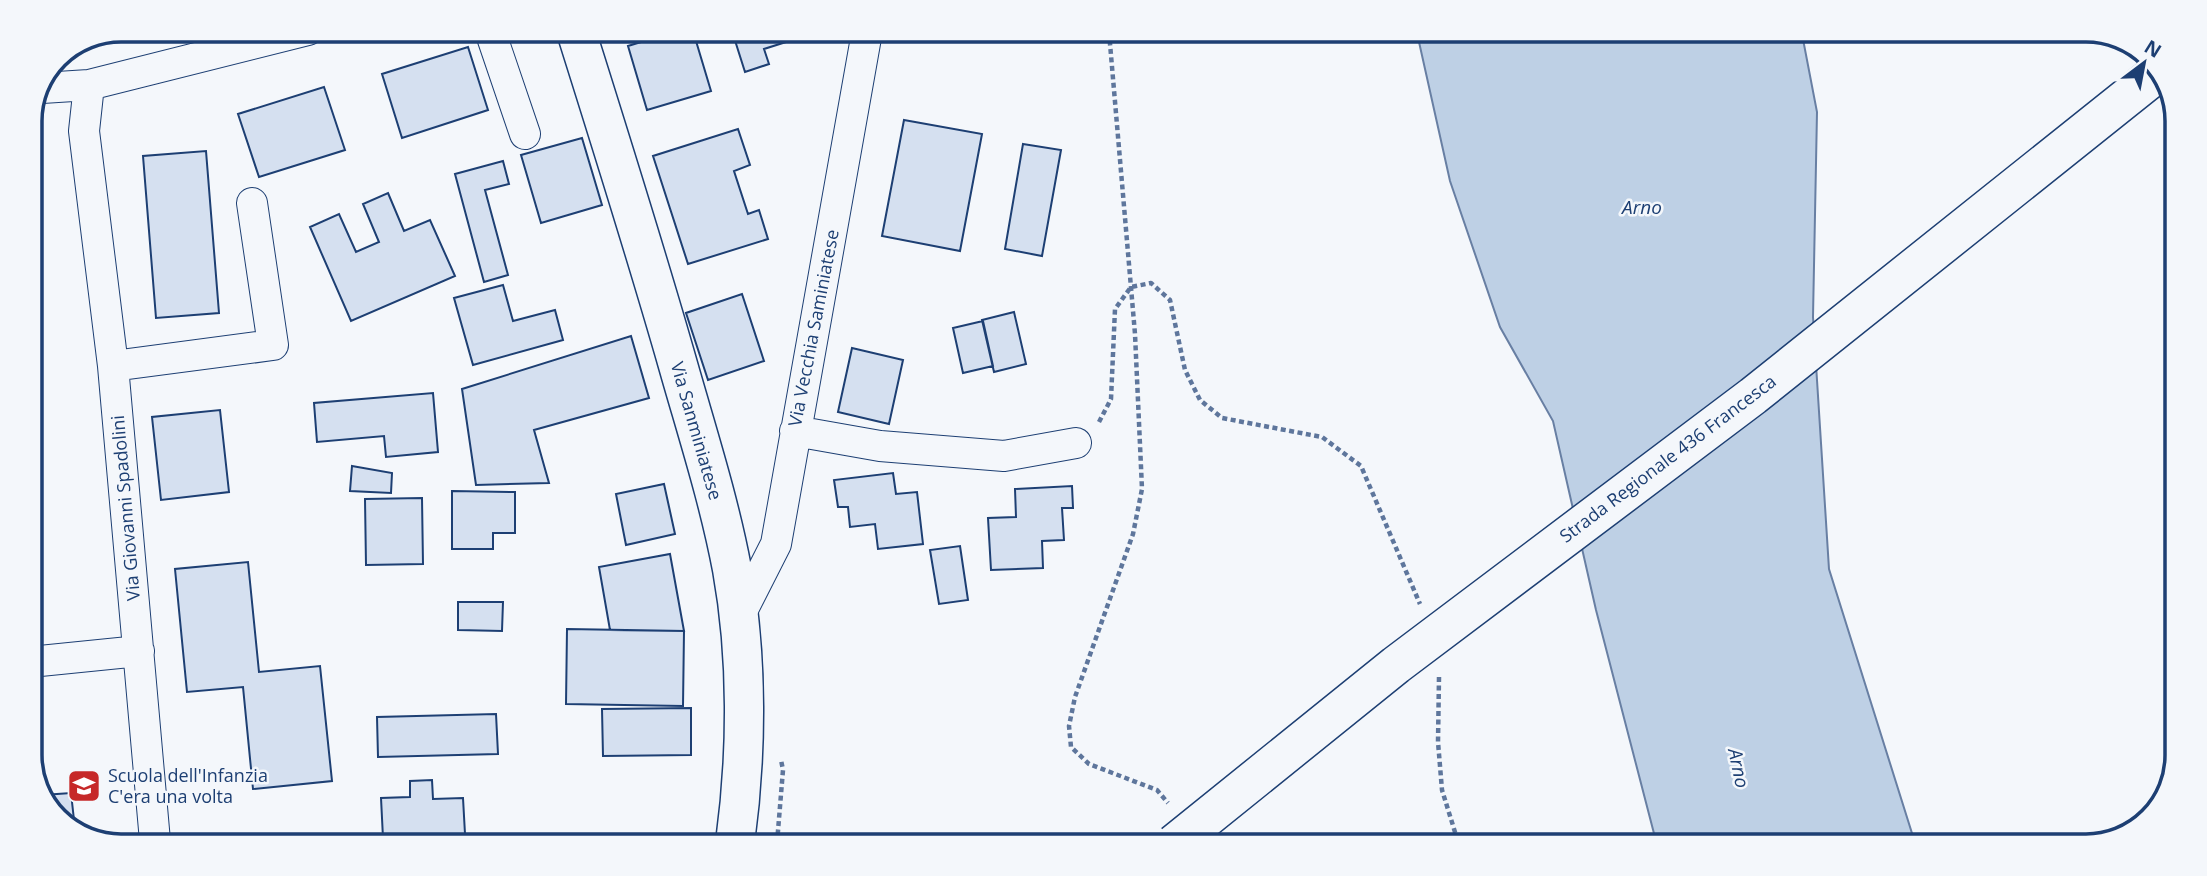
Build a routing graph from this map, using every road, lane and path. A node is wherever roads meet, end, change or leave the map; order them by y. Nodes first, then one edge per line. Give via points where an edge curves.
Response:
1 (260, 42) edge
2 (494, 42) edge
3 (579, 42) edge
4 (865, 42) edge
5 (1110, 42) edge
6 (2152, 78) edge
7 (89, 85) junction
8 (50, 88) edge
9 (526, 134) dead end
10 (252, 203) dead end
11 (1131, 287) junction
12 (113, 366) junction
13 (795, 431) junction
14 (1076, 443) joint
15 (1421, 608) dead end
16 (739, 617) junction
17 (139, 651) junction
18 (42, 661) edge
19 (1437, 672) dead end
20 (1173, 826) edge
21 (154, 834) edge
22 (736, 834) edge
23 (1456, 834) edge

1 - 7 street
2 - 9 street
3 - 16 main road, Via Sanminiatese via 712,487
4 - 13 street, Via Vecchia Saminiatese
5 - 11 path
6 - 20 main road, Strada Regionale 436 Francesca, bridge via 1753,396
7 - 8 street
7 - 12 street, Via Giovanni Spadolini via 84,131
10 - 12 street via 273,345
11 - 14 path via 1115,309 1111,399 1104,419
11 - 15 path via 1151,283 1170,300 1185,370 1200,400 1222,418 1322,437 1361,466
11 - 20 path via 1142,489 1133,534 1069,726 1071,747 1089,764 1157,790
12 - 17 street, Via Giovanni Spadolini
13 - 14 street via 880,446 1004,456
13 - 16 street, Via Vecchia Saminiatese via 776,544
16 - 22 main road, Via Sanminiatese via 742,738
17 - 18 street
17 - 21 street, Via Giovanni Spadolini
19 - 23 path via 1442,790

